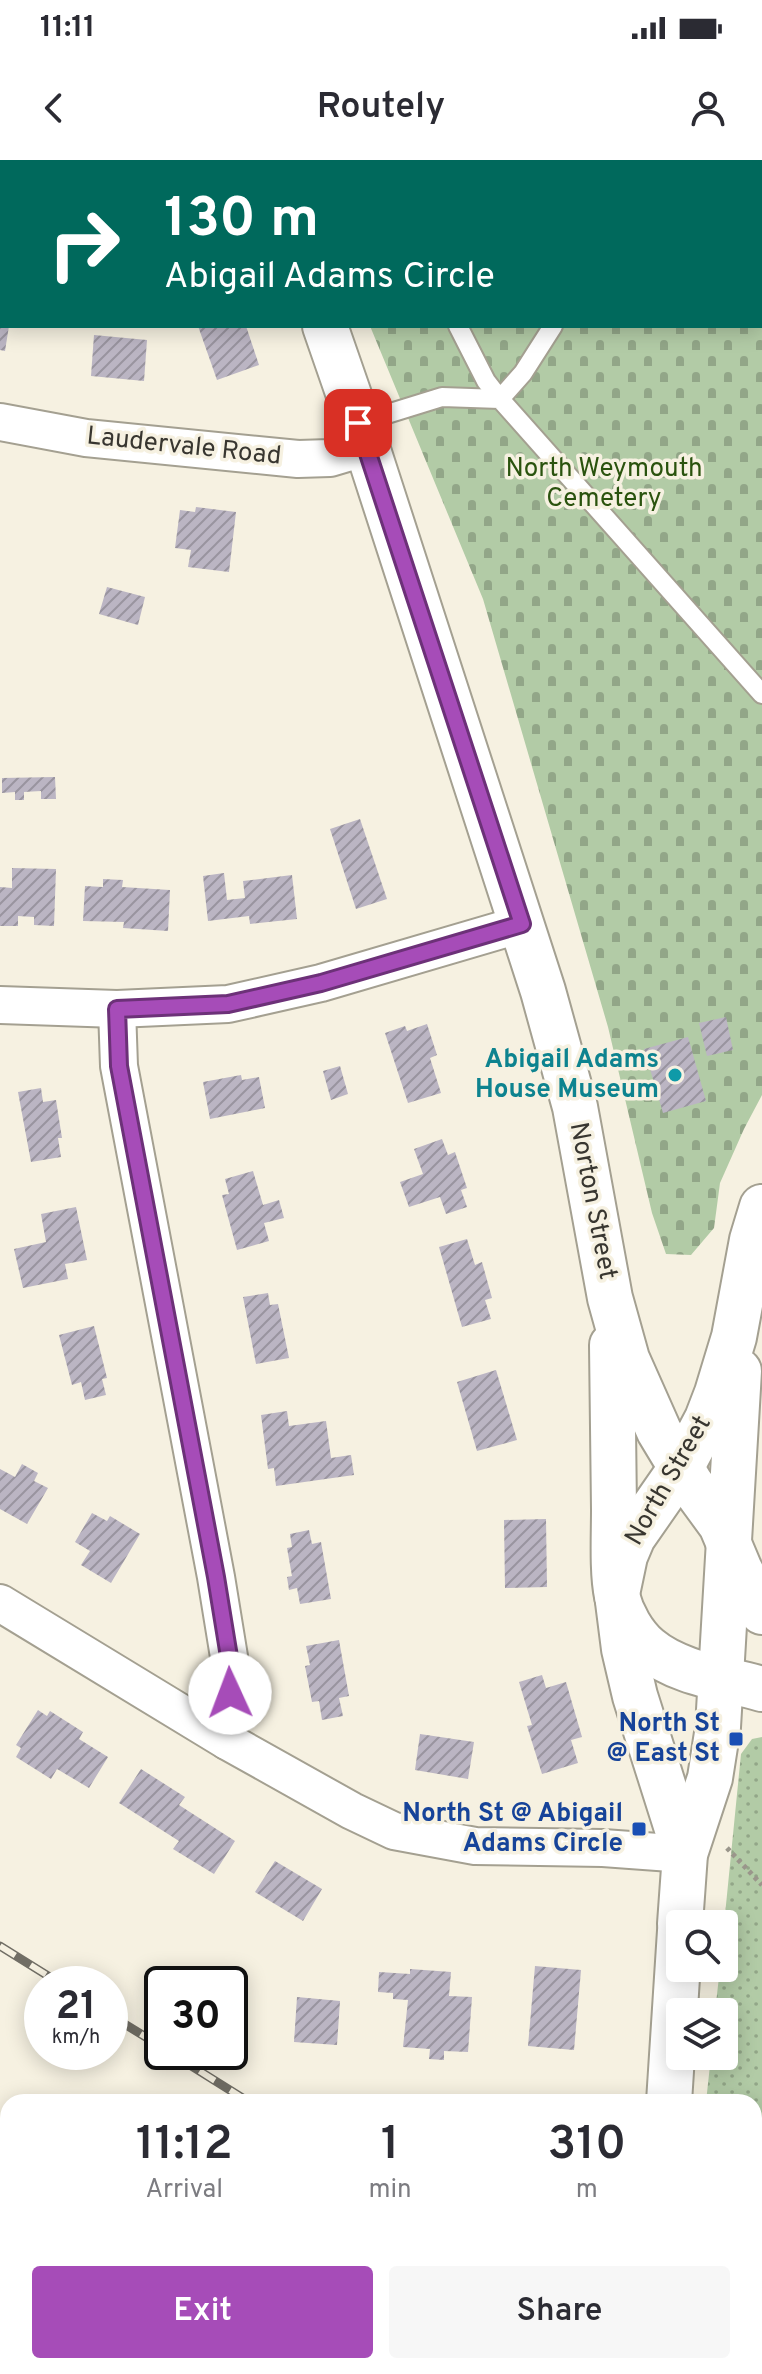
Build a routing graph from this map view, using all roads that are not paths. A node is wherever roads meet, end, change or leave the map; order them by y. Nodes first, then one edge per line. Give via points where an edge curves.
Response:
1 (326, 328) edge
2 (459, 328) edge
3 (552, 328) edge
4 (500, 399) junction
5 (0, 422) edge
6 (363, 435) junction
7 (762, 694) edge
8 (522, 924) junction
9 (0, 1005) edge
10 (117, 1009) junction
11 (762, 1207) edge
12 (743, 1293) junction
13 (610, 1298) junction
14 (681, 1468) junction
15 (729, 1540) junction
16 (617, 1594) junction
17 (0, 1603) edge
18 (762, 1612) edge
19 (742, 1684) edge
20 (227, 1741) junction
21 (706, 1850) junction
22 (685, 1910) edge
23 (677, 1982) edge
24 (670, 2094) edge

1 - 6 street, Norton Street
2 - 4 lane
3 - 4 lane
4 - 6 lane via 442,397
4 - 7 lane
5 - 6 street, Laudervale Road via 86,438 298,459 330,458
6 - 8 street, Norton Street
8 - 10 street via 321,983 228,1004
8 - 13 street, Norton Street via 575,1107
9 - 10 street
10 - 20 street via 119,1066 231,1669
11 - 12 street, North Street
12 - 14 street, North Street via 717,1393
12 - 15 street, North Street
13 - 14 street, Norton Street via 637,1384
13 - 16 street, Norton Street
14 - 15 street, Norton Street
14 - 16 street, North Street via 633,1537
15 - 18 street, Norton Street
15 - 19 street, North Street
16 - 19 street via 634,1632 661,1657
16 - 21 street, North Street via 635,1696
17 - 20 street
19 - 21 street, North Street via 718,1727
20 - 21 street via 394,1831 475,1846
21 - 22 street, North Street
23 - 24 street

